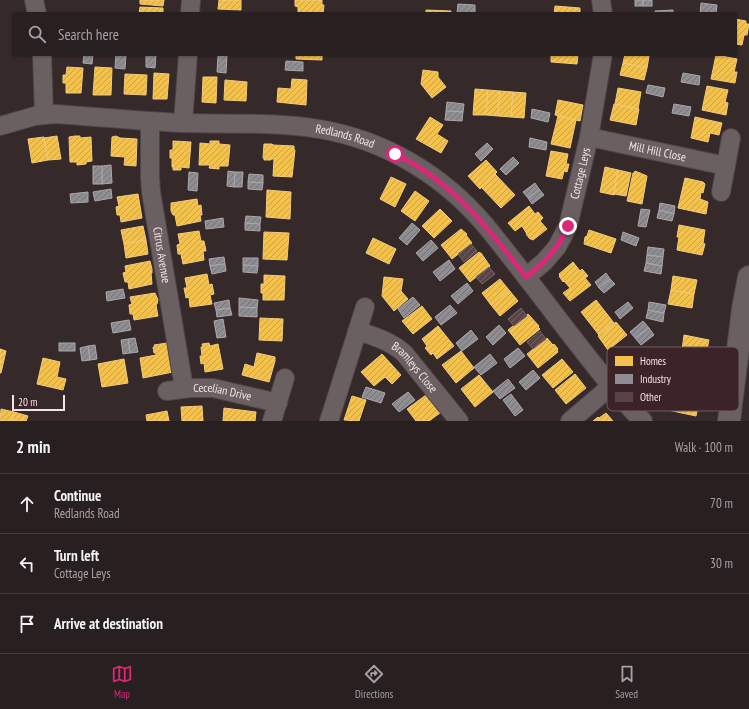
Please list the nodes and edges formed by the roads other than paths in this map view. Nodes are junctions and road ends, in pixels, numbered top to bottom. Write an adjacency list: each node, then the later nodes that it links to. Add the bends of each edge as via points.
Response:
1 (34, 0): 4 (street)
2 (191, 0): 5 (street)
3 (601, 0): 6 (street)
4 (37, 12)
5 (190, 12)
6 (603, 12)
7 (42, 56): 10 (street)
8 (188, 56): 12 (street)
9 (604, 56): 14 (street, Cottage Leys)
10 (44, 115): 11 (street, Redlands Road); 13 (street, Redlands Road)
11 (150, 121): 12 (street, Redlands Road); 25 (street, Citrus Avenue, via 151,192)
12 (183, 123): 18 (street, Redlands Road, via 310,128 358,139 384,149 420,168 452,191 484,225)
13 (0, 126)
14 (589, 137): 16 (street, Mill Hill Close); 18 (street, Cottage Leys, via 564,236 552,254)
15 (732, 138): 16 (street)
16 (726, 166): 17 (street)
17 (721, 192)
18 (526, 277): 24 (street, Redlands Road)
19 (749, 277): 22 (street)
20 (365, 307): 21 (street)
21 (357, 331): 32 (street); 33 (street, Bramleys Close, via 383,340 401,350)
22 (738, 347)
23 (285, 378): 28 (street)
24 (607, 381)
25 (184, 388): 27 (street, Cecelian Drive); 28 (street, Cecelian Drive, via 213,388)
26 (607, 389): 34 (street)
27 (167, 390)
28 (278, 403): 31 (street)
29 (633, 411): 35 (street, Redlands Road)
30 (730, 411): 36 (street)
31 (272, 421)
32 (329, 421)
33 (459, 421)
34 (570, 421)
35 (642, 421)
36 (729, 421)

